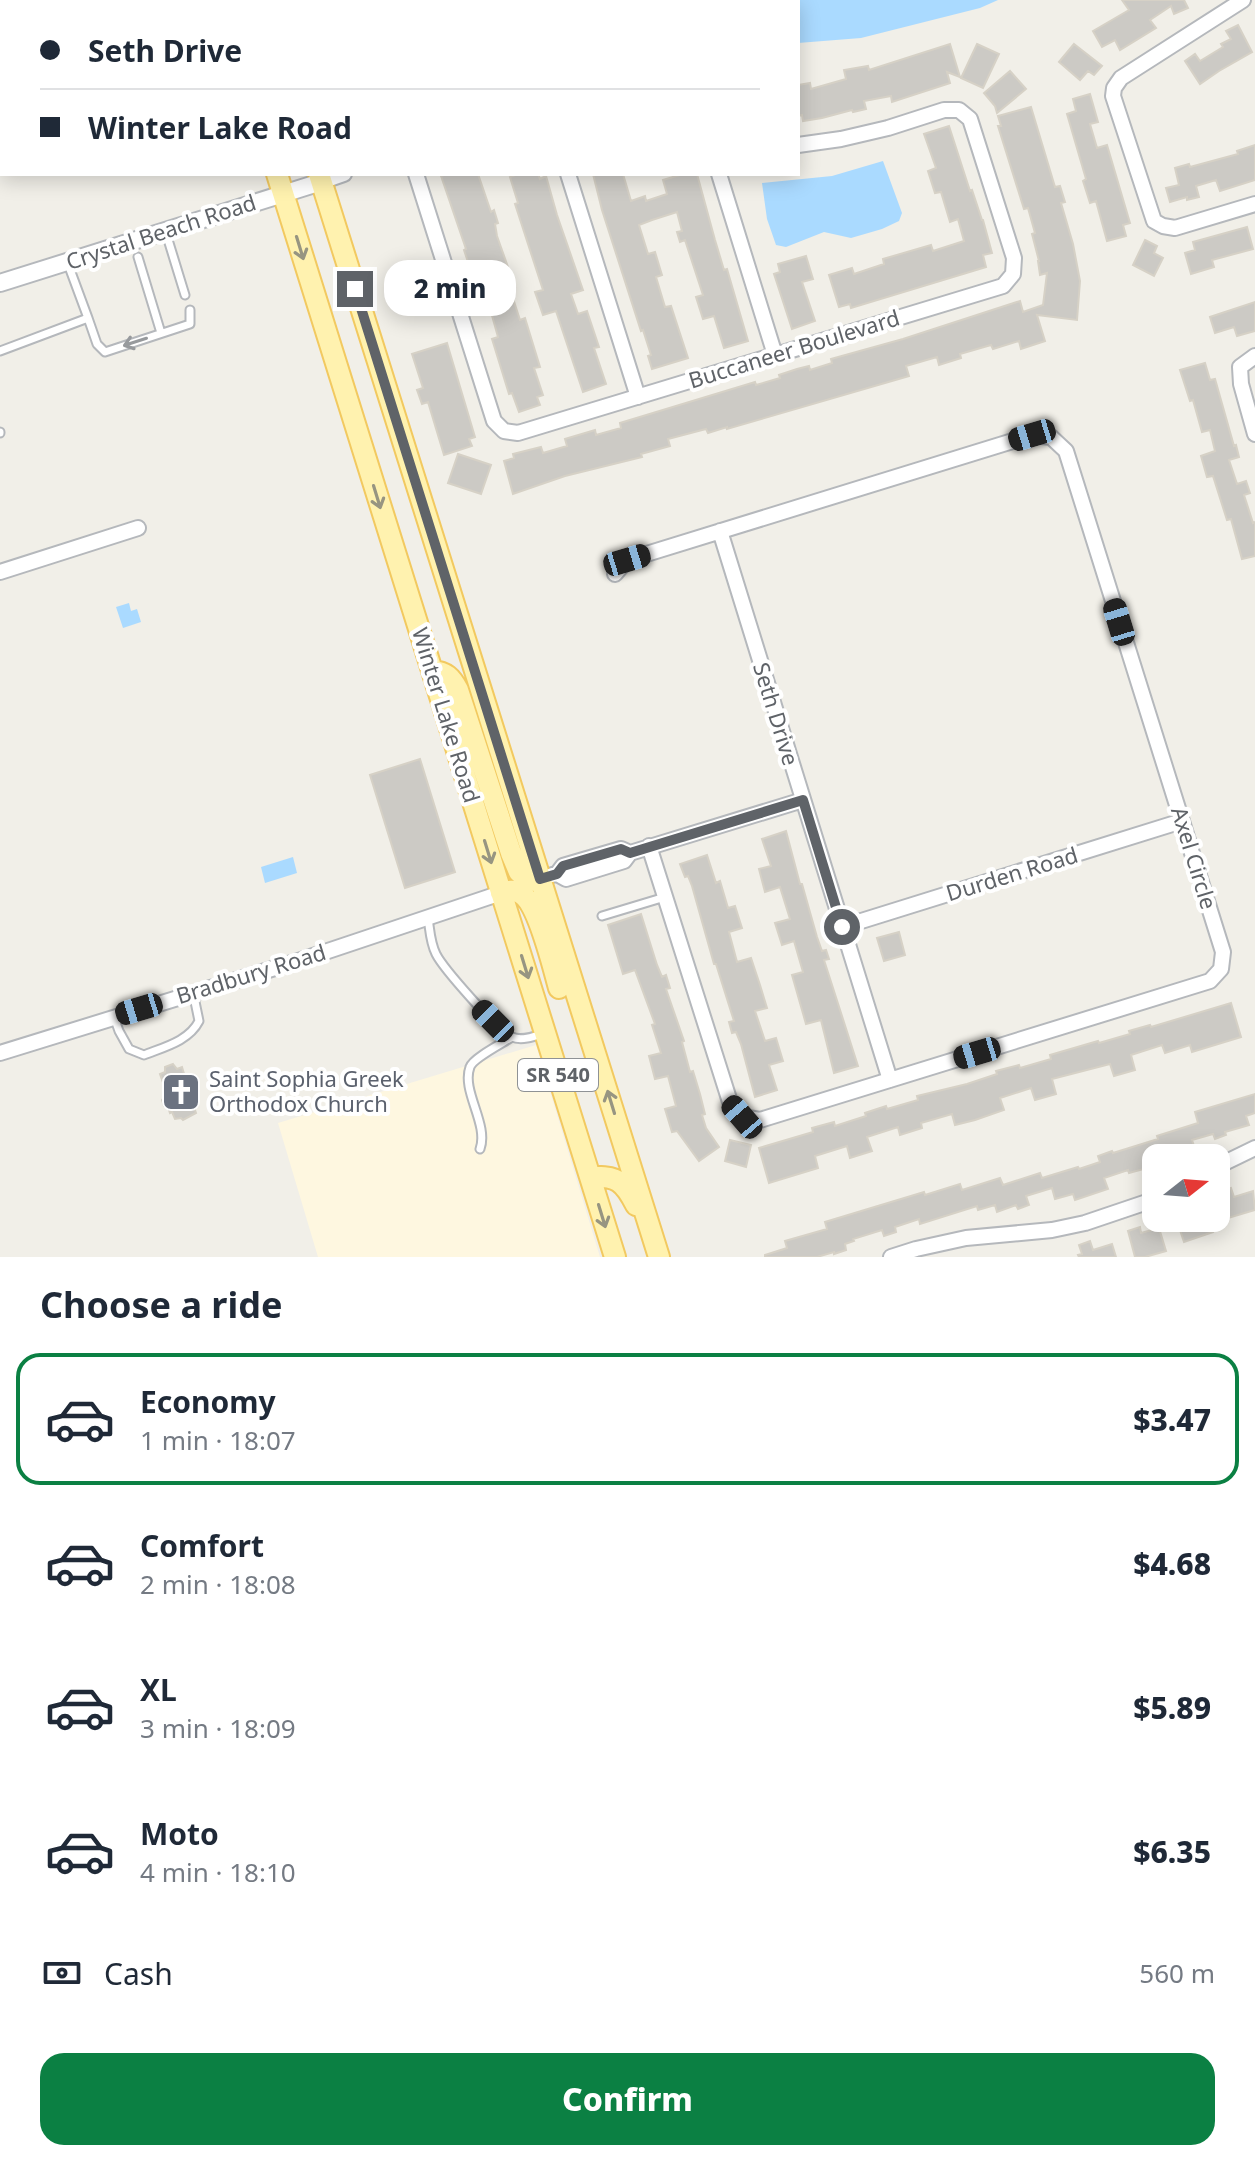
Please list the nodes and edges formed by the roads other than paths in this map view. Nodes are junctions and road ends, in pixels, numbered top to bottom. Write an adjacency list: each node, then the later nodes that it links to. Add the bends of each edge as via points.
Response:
1 (1243, 0): 8 (street, via 1121,78 1113,96 1154,221 1175,228)
2 (800, 145): 18 (street, Buccaneer Boulevard, via 959,110 970,119 1014,258 1013,274 1003,286)
3 (417, 176): 20 (street, Buccaneer Boulevard, via 494,421 504,431 518,433)
4 (569, 176): 20 (street)
5 (720, 176): 18 (street)
6 (320, 178): 7 (street, Crystal Beach Road); 30 (main road, Winter Lake Road / SR 540)
7 (280, 184): 9 (street, Crystal Beach Road); 26 (main road, Winter Lake Road / SR 540, one-way to 26)
8 (1255, 204)
9 (165, 231): 11 (street, Crystal Beach Road); 13 (lane)
10 (138, 257): 16 (lane)
11 (68, 262): 12 (street, Crystal Beach Road); 15 (lane)
12 (0, 283)
13 (185, 295)
14 (190, 310): 16 (lane, via 190,324)
15 (88, 318): 16 (lane, one-way to 15, via 105,352); 17 (lane)
16 (161, 333)
17 (0, 351)
18 (775, 355): 20 (street, Buccaneer Boulevard)
19 (1255, 356): 21 (street, via 1240,367)
20 (638, 397)
21 (1255, 434)
22 (138, 528): 24 (street)
23 (720, 531): 25 (street, Axel Circle, via 627,560); 27 (street, Seth Drive); 28 (street, Axel Circle, via 1032,435 1051,437 1066,451)
24 (0, 572)
25 (615, 574)
26 (432, 671): 30 (main road, via 443,672 458,690 519,872 531,881); 31 (main road, Winter Lake Road / SR 540, one-way to 31)
27 (803, 800): 29 (street); 35 (street, Seth Drive)
28 (1182, 821): 35 (street, Durden Road); 42 (street, Axel Circle, via 1223,952 1221,969 1210,981)
29 (649, 846): 30 (street, via 624,861 566,879); 32 (street, Axel Circle)
30 (549, 876): 40 (main road, Winter Lake Road / SR 540)
31 (501, 893): 34 (street, Bradbury Road); 38 (main road, Winter Lake Road / SR 540, one-way to 38); 40 (main road, via 517,891 534,909 570,1021)
32 (665, 897): 33 (lane); 42 (street, Axel Circle, via 730,1102 742,1117 760,1120)
33 (602, 916)
34 (428, 918): 36 (street, Bradbury Road); 39 (lane, via 437,958)
35 (842, 927): 42 (street, Seth Drive)
36 (193, 992): 37 (street, Bradbury Road); 37 (lane, via 199,1021 195,1030 144,1055 129,1049)
37 (114, 1017): 41 (street, Bradbury Road)
38 (546, 1033): 39 (lane); 46 (main road, Winter Lake Road / SR 540)
39 (512, 1037): 44 (lane, via 470,1067 483,1133)
40 (594, 1049): 49 (main road, Winter Lake Road / SR 540, one-way to 40)
41 (0, 1053)
42 (890, 1080)
43 (1255, 1148): 45 (street)
44 (480, 1149)
45 (1230, 1160)
46 (590, 1177): 48 (main road, Winter Lake Road / SR 540, one-way to 48); 49 (main road, via 609,1175 628,1188)
47 (1142, 1204): 50 (street, via 1085,1223 966,1238)
48 (615, 1257)
49 (658, 1257)
50 (891, 1257)

